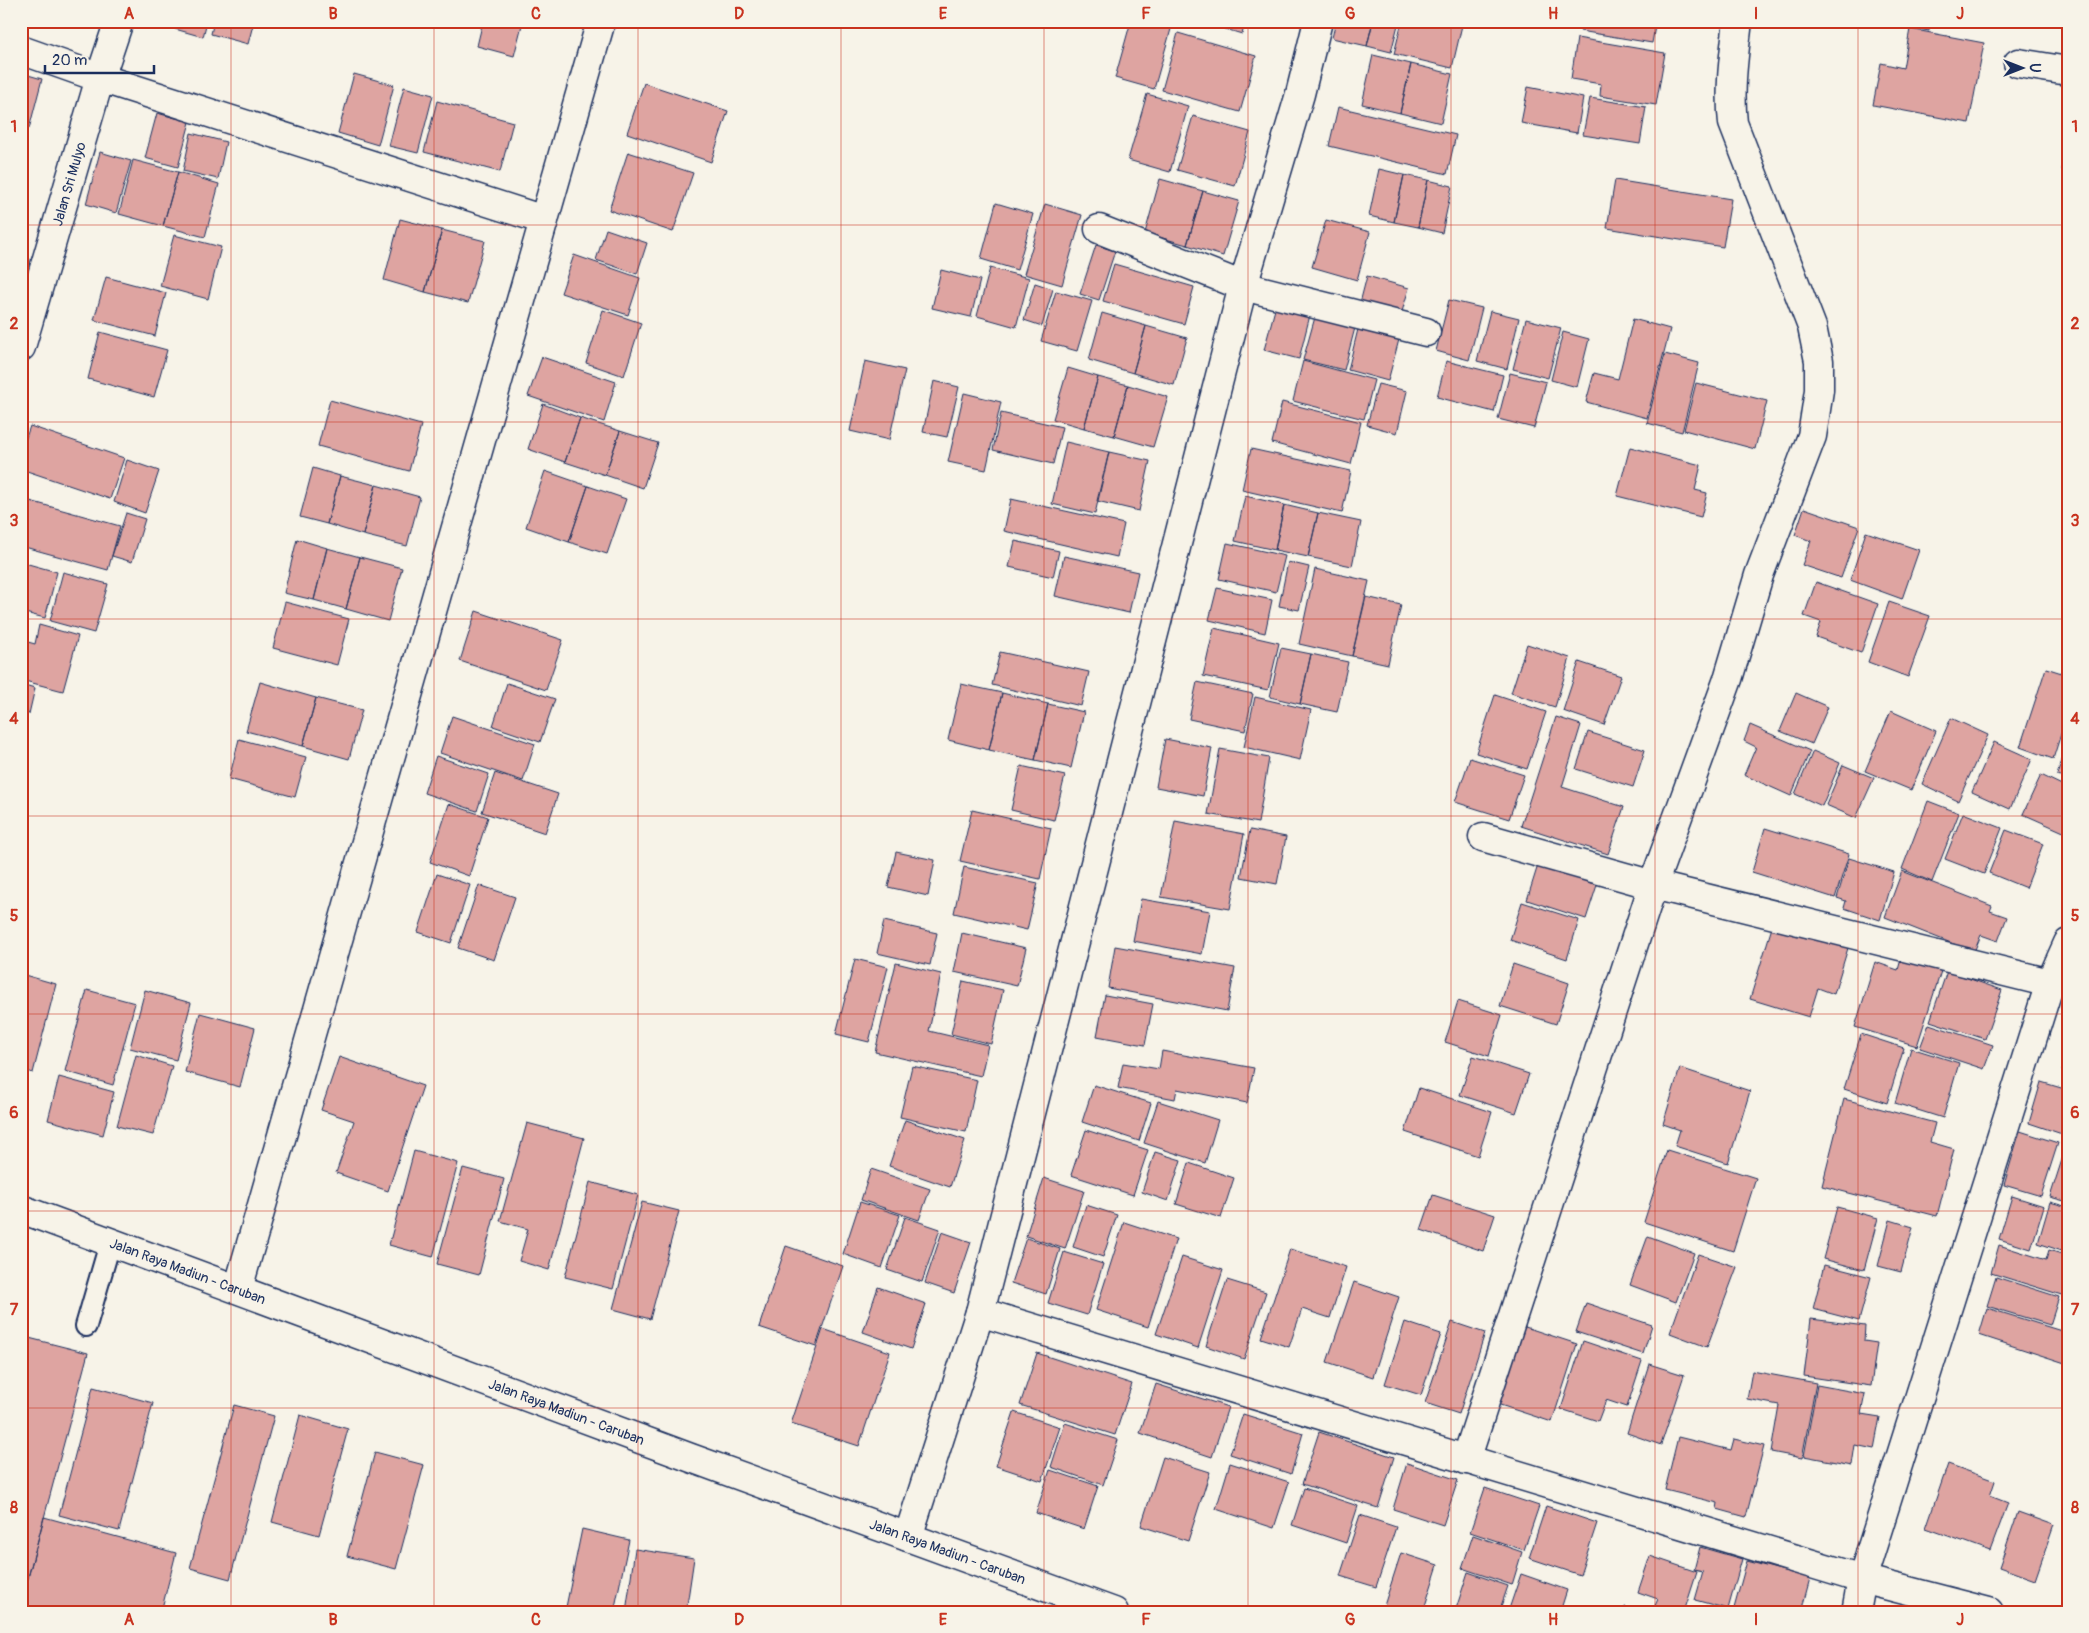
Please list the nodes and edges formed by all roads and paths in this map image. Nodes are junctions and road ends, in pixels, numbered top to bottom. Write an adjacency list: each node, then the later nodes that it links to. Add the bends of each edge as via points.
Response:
1 (119, 21): 8 (main road, Jalan Sri Mulyo)
2 (601, 21): 9 (main road)
3 (1318, 21): 11 (main road, via 1300,94)
4 (1738, 21): 15 (main road, via 1732,72 1733,123 1812,327 1819,361 1819,390 1812,436 1759,575 1728,679)
5 (21, 50): 8 (main road)
6 (2018, 63): 7 (main road)
7 (2068, 71)
8 (100, 78): 9 (main road); 13 (main road, Jalan Sri Mulyo)
9 (544, 220): 20 (main road)
10 (1099, 230): 11 (main road)
11 (1243, 286): 12 (main road); 21 (main road)
12 (1426, 332)
13 (21, 347)
14 (1483, 837): 15 (main road)
15 (1653, 885): 17 (main road); 23 (main road)
16 (2068, 943): 17 (main road)
17 (2050, 983): 25 (main road)
18 (21, 1209): 19 (main road, Jalan Raya Madiun - Caruban)
19 (111, 1240): 20 (main road, Jalan Raya Madiun - Caruban); 22 (lane)
20 (238, 1290): 24 (main road, Jalan Raya Madiun - Caruban)
21 (980, 1312): 23 (main road); 24 (main road)
22 (86, 1326)
23 (1466, 1460): 25 (main road)
24 (908, 1537): 26 (main road, Jalan Raya Madiun - Caruban)
25 (1862, 1579): 27 (main road); 28 (main road)
26 (1114, 1612)
27 (1856, 1612)
28 (1989, 1612)

